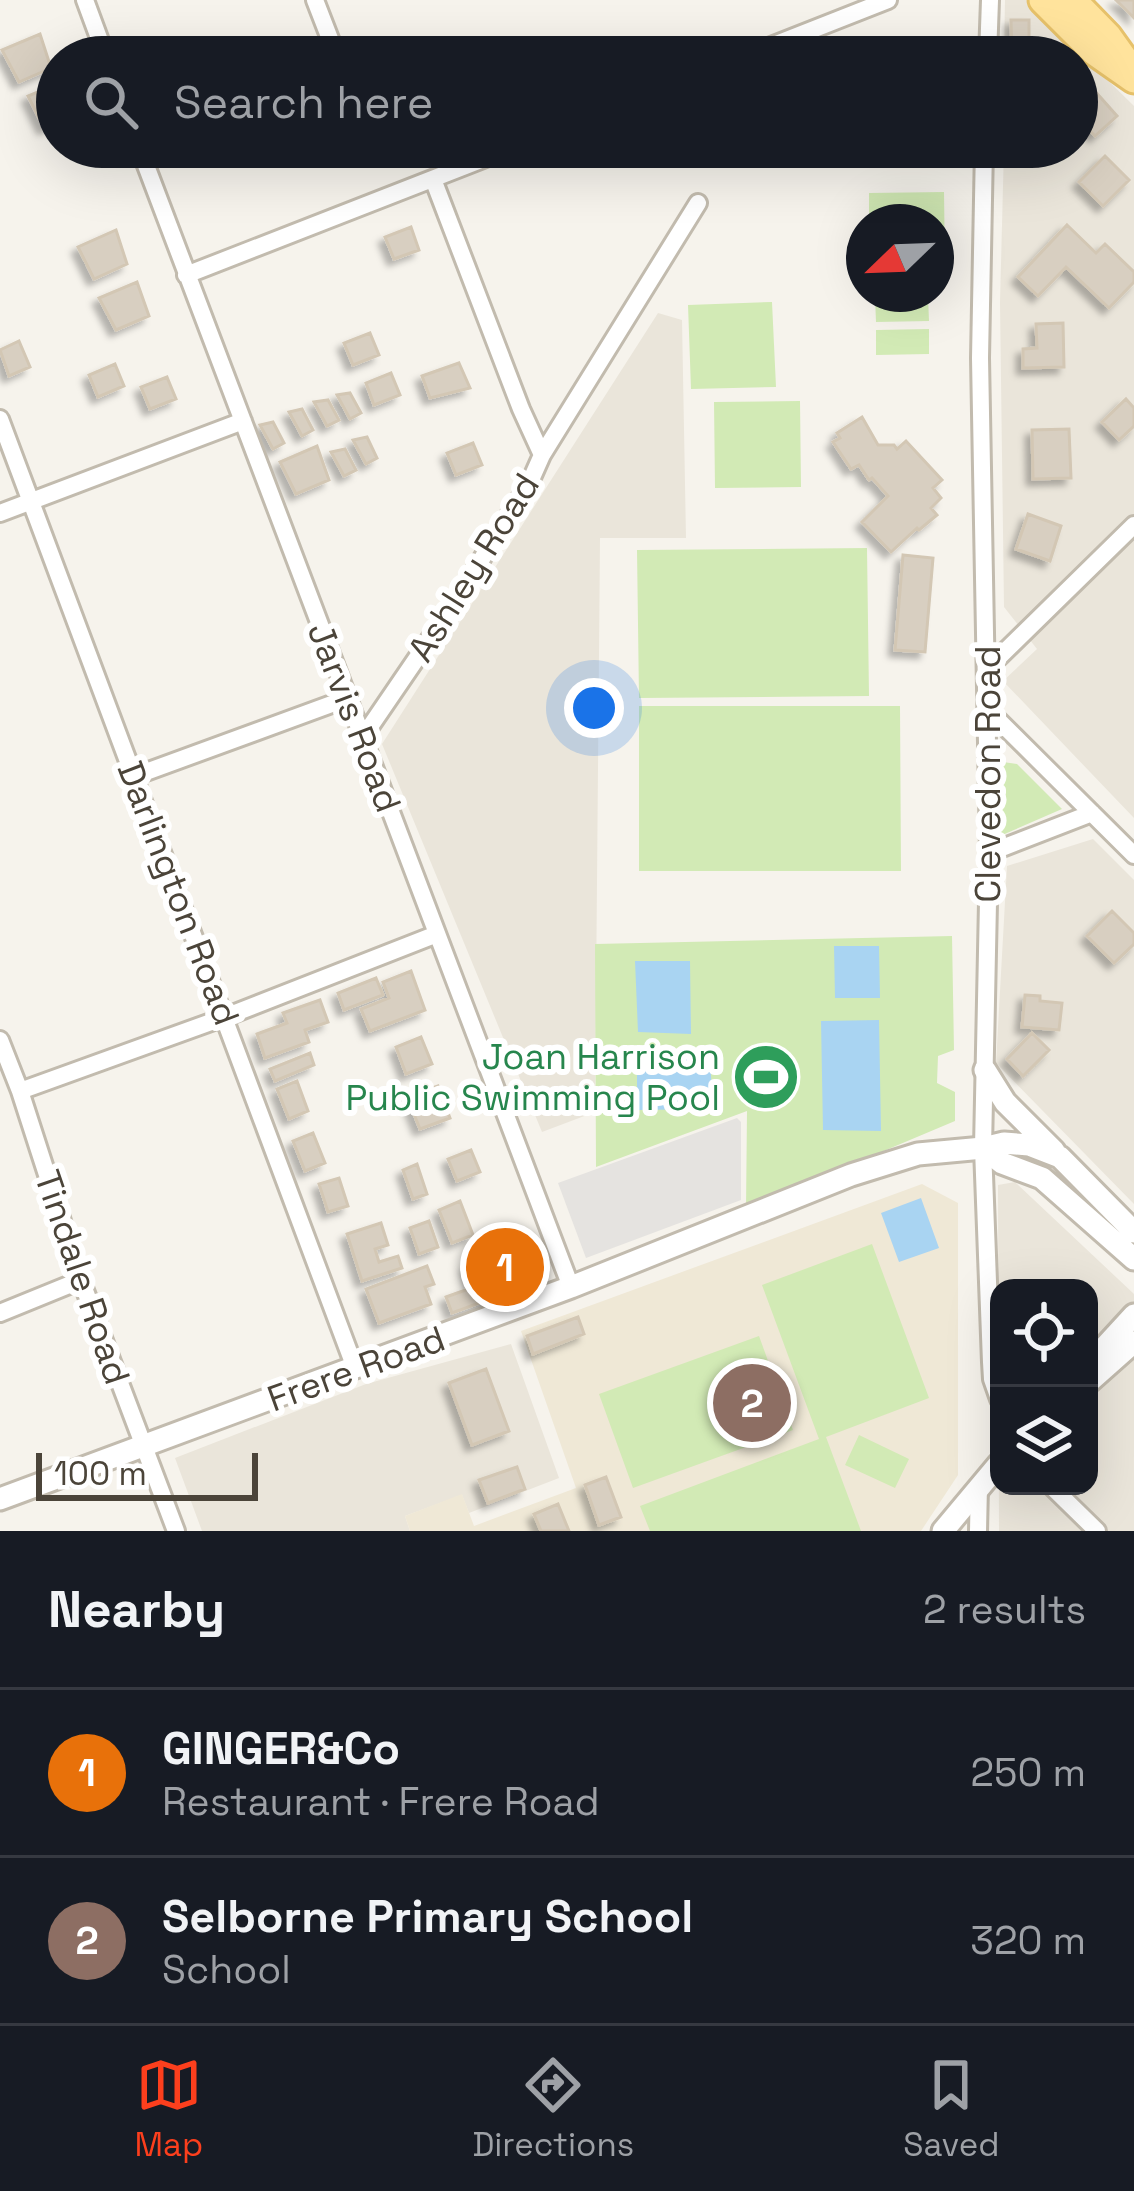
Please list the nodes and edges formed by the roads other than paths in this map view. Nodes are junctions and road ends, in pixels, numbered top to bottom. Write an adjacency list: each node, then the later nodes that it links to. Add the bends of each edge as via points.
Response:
1 (85, 0): 7 (street)
2 (315, 0): 8 (street)
3 (888, 0): 9 (street)
4 (990, 0): 10 (street)
5 (1043, 0): 11 (main road)
6 (1072, 0): 13 (main road)
7 (98, 36)
8 (329, 36)
9 (796, 36)
10 (989, 36)
11 (1079, 36)
12 (1098, 54): 13 (main road)
13 (1134, 76)
14 (147, 168): 19 (street, Jarvis Road)
15 (461, 168): 17 (street)
16 (984, 168): 26 (street, Clevedon Road)
17 (433, 179): 19 (street); 22 (street, Ashley Road)
18 (698, 203): 22 (street, Ashley Road)
19 (186, 275): 21 (street, Jarvis Road)
20 (0, 419): 23 (street, Darlington Road)
21 (243, 421): 23 (street); 27 (street, Jarvis Road)
22 (542, 455): 29 (street, Ashley Road)
23 (31, 501): 24 (street); 30 (street, Darlington Road)
24 (0, 513)
25 (1134, 525): 26 (street)
26 (988, 668): 28 (street, Clevedon Road)
27 (348, 698): 29 (street, Jarvis Road); 30 (street)
28 (988, 710): 31 (street); 32 (street, Clevedon Road)
29 (363, 737): 34 (street, Jarvis Road)
30 (135, 776): 35 (street, Darlington Road)
31 (1092, 812): 32 (street); 33 (street)
32 (989, 853): 38 (street, Clevedon Road)
33 (1134, 855)
34 (437, 934): 35 (street); 45 (street, Jarvis Road)
35 (225, 1017): 39 (street); 50 (street, Darlington Road)
36 (0, 1040): 37 (street, Tindale Road)
37 (4, 1064): 39 (street, Tindale Road)
38 (985, 1070): 40 (street, Clevedon Road); 41 (street)
39 (20, 1091): 44 (street, Tindale Road)
40 (996, 1151): 41 (street, via 1029,1144); 43 (street, via 1042,1178); 45 (street, Frere Road, via 918,1154 868,1169); 52 (street, Clevedon Road)
41 (1060, 1157): 42 (street)
42 (1134, 1232)
43 (1134, 1259)
44 (81, 1280): 46 (street); 53 (street, Tindale Road)
45 (571, 1288): 50 (street, Frere Road)
46 (0, 1313)
47 (1134, 1315): 49 (street)
48 (1134, 1342): 51 (street)
49 (1098, 1354)
50 (355, 1369): 53 (street, Frere Road)
51 (1098, 1374)
52 (995, 1387)
53 (143, 1446): 57 (street, Frere Road); 58 (street, Tindale Road)
54 (990, 1474): 55 (street)
55 (979, 1485): 59 (street); 60 (street)
56 (1060, 1495): 61 (street)
57 (0, 1499)
58 (176, 1531)
59 (943, 1531)
60 (978, 1531)
61 (1096, 1531)

